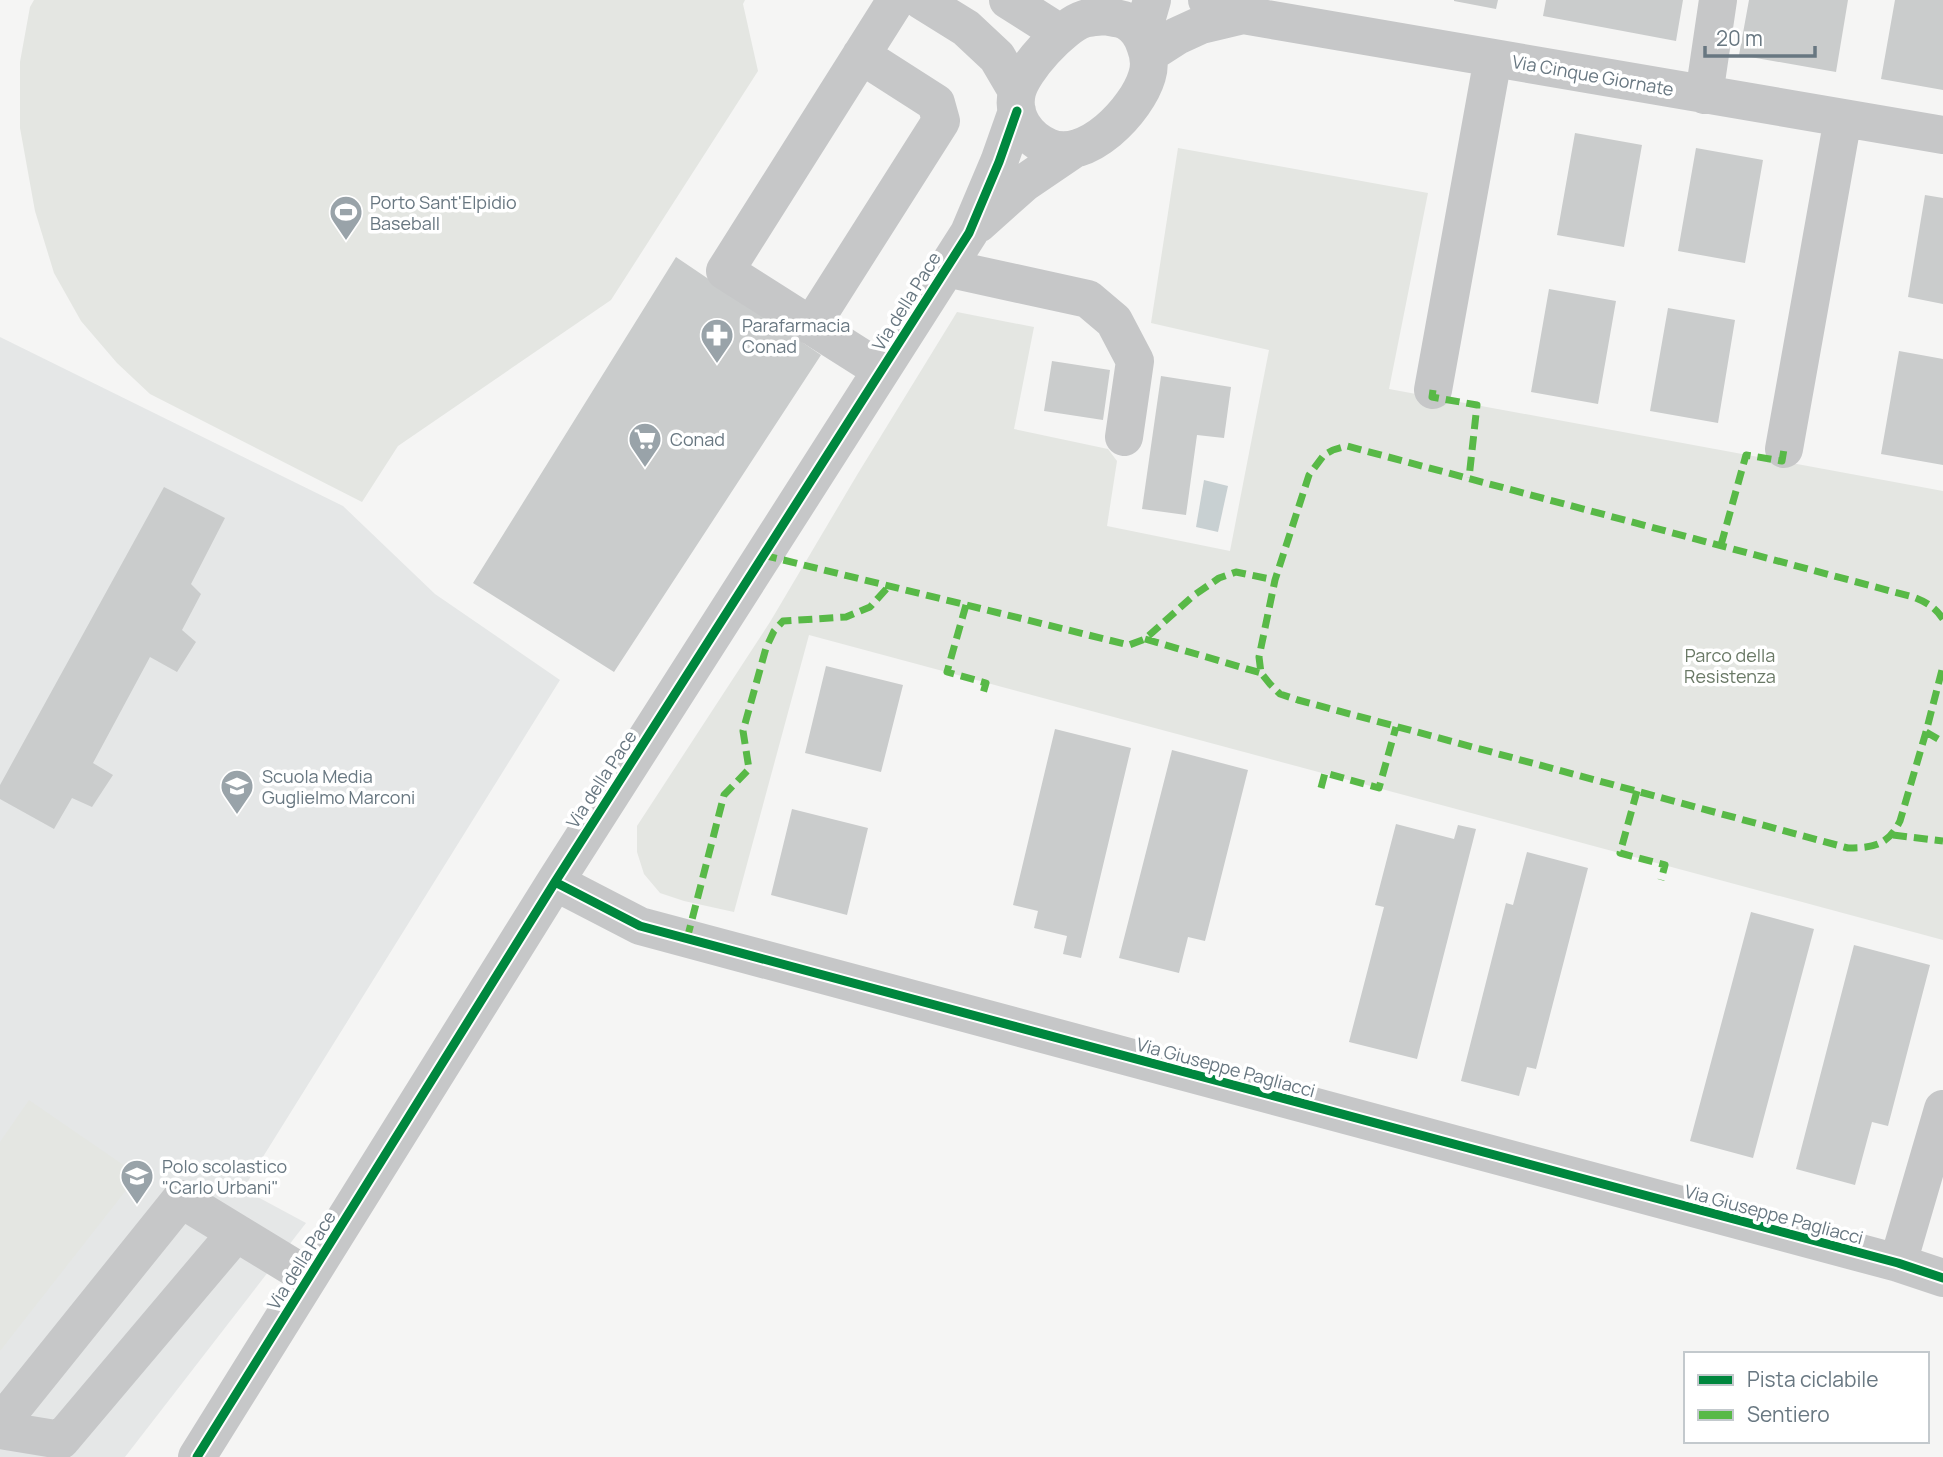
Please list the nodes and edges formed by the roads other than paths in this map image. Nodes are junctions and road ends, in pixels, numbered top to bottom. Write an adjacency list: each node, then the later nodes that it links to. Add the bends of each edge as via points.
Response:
1 (896, 0): 8 (street)
2 (921, 0): 11 (street, via 966,28 997,57)
3 (1008, 0): 7 (street)
4 (1207, 0): 6 (street, Via Cinque Giornate)
5 (1718, 0): 10 (street)
6 (1243, 15): 7 (street, Via Cinque Giornate, via 1177,36); 9 (street, Via Cinque Giornate)
7 (1116, 20): 11 (street, via 1035,59); 14 (street, via 1148,76 1118,122 1096,140)
8 (862, 55): 17 (street, via 936,103 941,121); 17 (street, via 725,271)
9 (1493, 58): 10 (street, Via Cinque Giornate); 19 (street)
10 (1704, 95): 12 (street, Via Cinque Giornate)
11 (1017, 101): 14 (street, via 1023,128 1036,141 1052,149); 15 (street, Via della Pace, via 999,162)
12 (1843, 118): 13 (street, Via Cinque Giornate); 21 (street)
13 (1943, 135)
14 (1074, 149): 15 (street, Via della Pace, via 1024,183)
15 (968, 233): 16 (street, Via della Pace)
16 (946, 268): 18 (street, Via della Pace); 20 (street, via 1088,299 1114,321 1135,361)
17 (811, 326): 18 (street)
18 (881, 370): 22 (street, Via della Pace)
19 (1433, 390)
20 (1124, 437)
21 (1784, 449)
22 (555, 882): 25 (street, Via Giuseppe Pagliacci, via 640,926); 26 (street, Via della Pace)
23 (1943, 1109): 25 (street)
24 (236, 1233): 26 (street); 28 (street, via 181,1199); 29 (street, via 61,1440)
25 (1898, 1263): 27 (street, Via Giuseppe Pagliacci)
26 (309, 1276): 30 (street, Via della Pace)
27 (1943, 1278)
28 (0, 1424)
29 (0, 1430)
30 (197, 1457)

